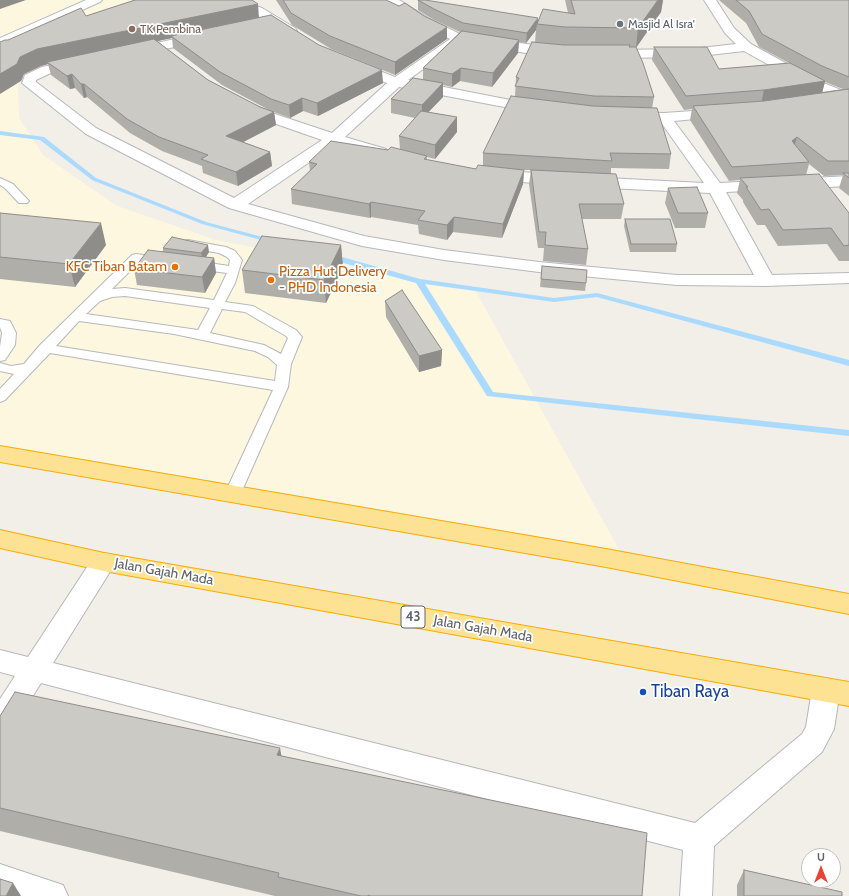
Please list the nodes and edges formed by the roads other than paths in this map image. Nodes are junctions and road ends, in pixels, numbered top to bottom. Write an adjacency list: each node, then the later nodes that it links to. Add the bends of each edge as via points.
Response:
1 (96, 0): 9 (street)
2 (232, 0): 5 (street)
3 (391, 0): 8 (street, via 424,21)
4 (710, 0): 11 (street, via 729,30)
5 (257, 12): 7 (street)
6 (213, 34): 10 (street)
7 (300, 37)
8 (459, 38): 12 (street); 18 (street)
9 (0, 43)
10 (160, 46): 13 (street); 15 (street)
11 (746, 47): 14 (street, via 692,53); 19 (street, via 813,84)
12 (570, 53)
13 (122, 54)
14 (598, 54)
15 (176, 59)
16 (340, 60): 18 (street)
17 (92, 61): 33 (street, via 47,70 30,78 29,83 91,131)
18 (396, 82): 22 (street); 26 (street)
19 (847, 97): 21 (street)
20 (233, 99): 26 (street, via 267,116)
21 (816, 101)
22 (549, 111)
23 (731, 112): 25 (street)
24 (616, 116): 25 (street)
25 (664, 117): 31 (street)
26 (334, 139): 27 (street); 33 (street)
27 (394, 155)
28 (477, 173): 31 (street, via 586,182)
29 (0, 181): 32 (lane, via 14,190)
30 (849, 181): 31 (street)
31 (716, 188): 37 (street)
32 (23, 201)
33 (235, 206): 37 (street, via 362,241 444,255 539,268 677,280)
34 (175, 241): 35 (lane, via 231,254 236,260)
35 (234, 270): 38 (lane, via 136,258); 39 (lane)
36 (849, 278): 37 (street)
37 (766, 281)
38 (96, 298): 39 (lane, via 125,292); 40 (lane)
39 (218, 305): 42 (lane); 45 (lane, via 252,311 291,333 295,337)
40 (76, 318): 42 (lane); 43 (lane)
41 (0, 323): 44 (lane, via 5,324 9,333 8,345)
42 (202, 335): 45 (lane, via 259,348 273,354)
43 (45, 348): 47 (lane); 48 (lane)
44 (0, 357)
45 (284, 364): 48 (lane)
46 (0, 367): 47 (lane, via 11,370)
47 (26, 368): 49 (lane)
48 (281, 387): 51 (lane)
49 (0, 397)
50 (0, 454): 51 (highway)
51 (233, 493): 54 (highway, via 606,558)
52 (0, 539): 53 (highway, Jalan Gajah Mada / 43)
53 (104, 562): 56 (street); 57 (highway, Jalan Gajah Mada / 43)
54 (849, 604)
55 (0, 661): 56 (street)
56 (34, 670): 58 (street); 59 (street)
57 (838, 692): 59 (street, via 812,743)
58 (0, 722)
59 (699, 839): 62 (street)
60 (0, 880): 61 (street)
61 (52, 896)
62 (696, 896)

